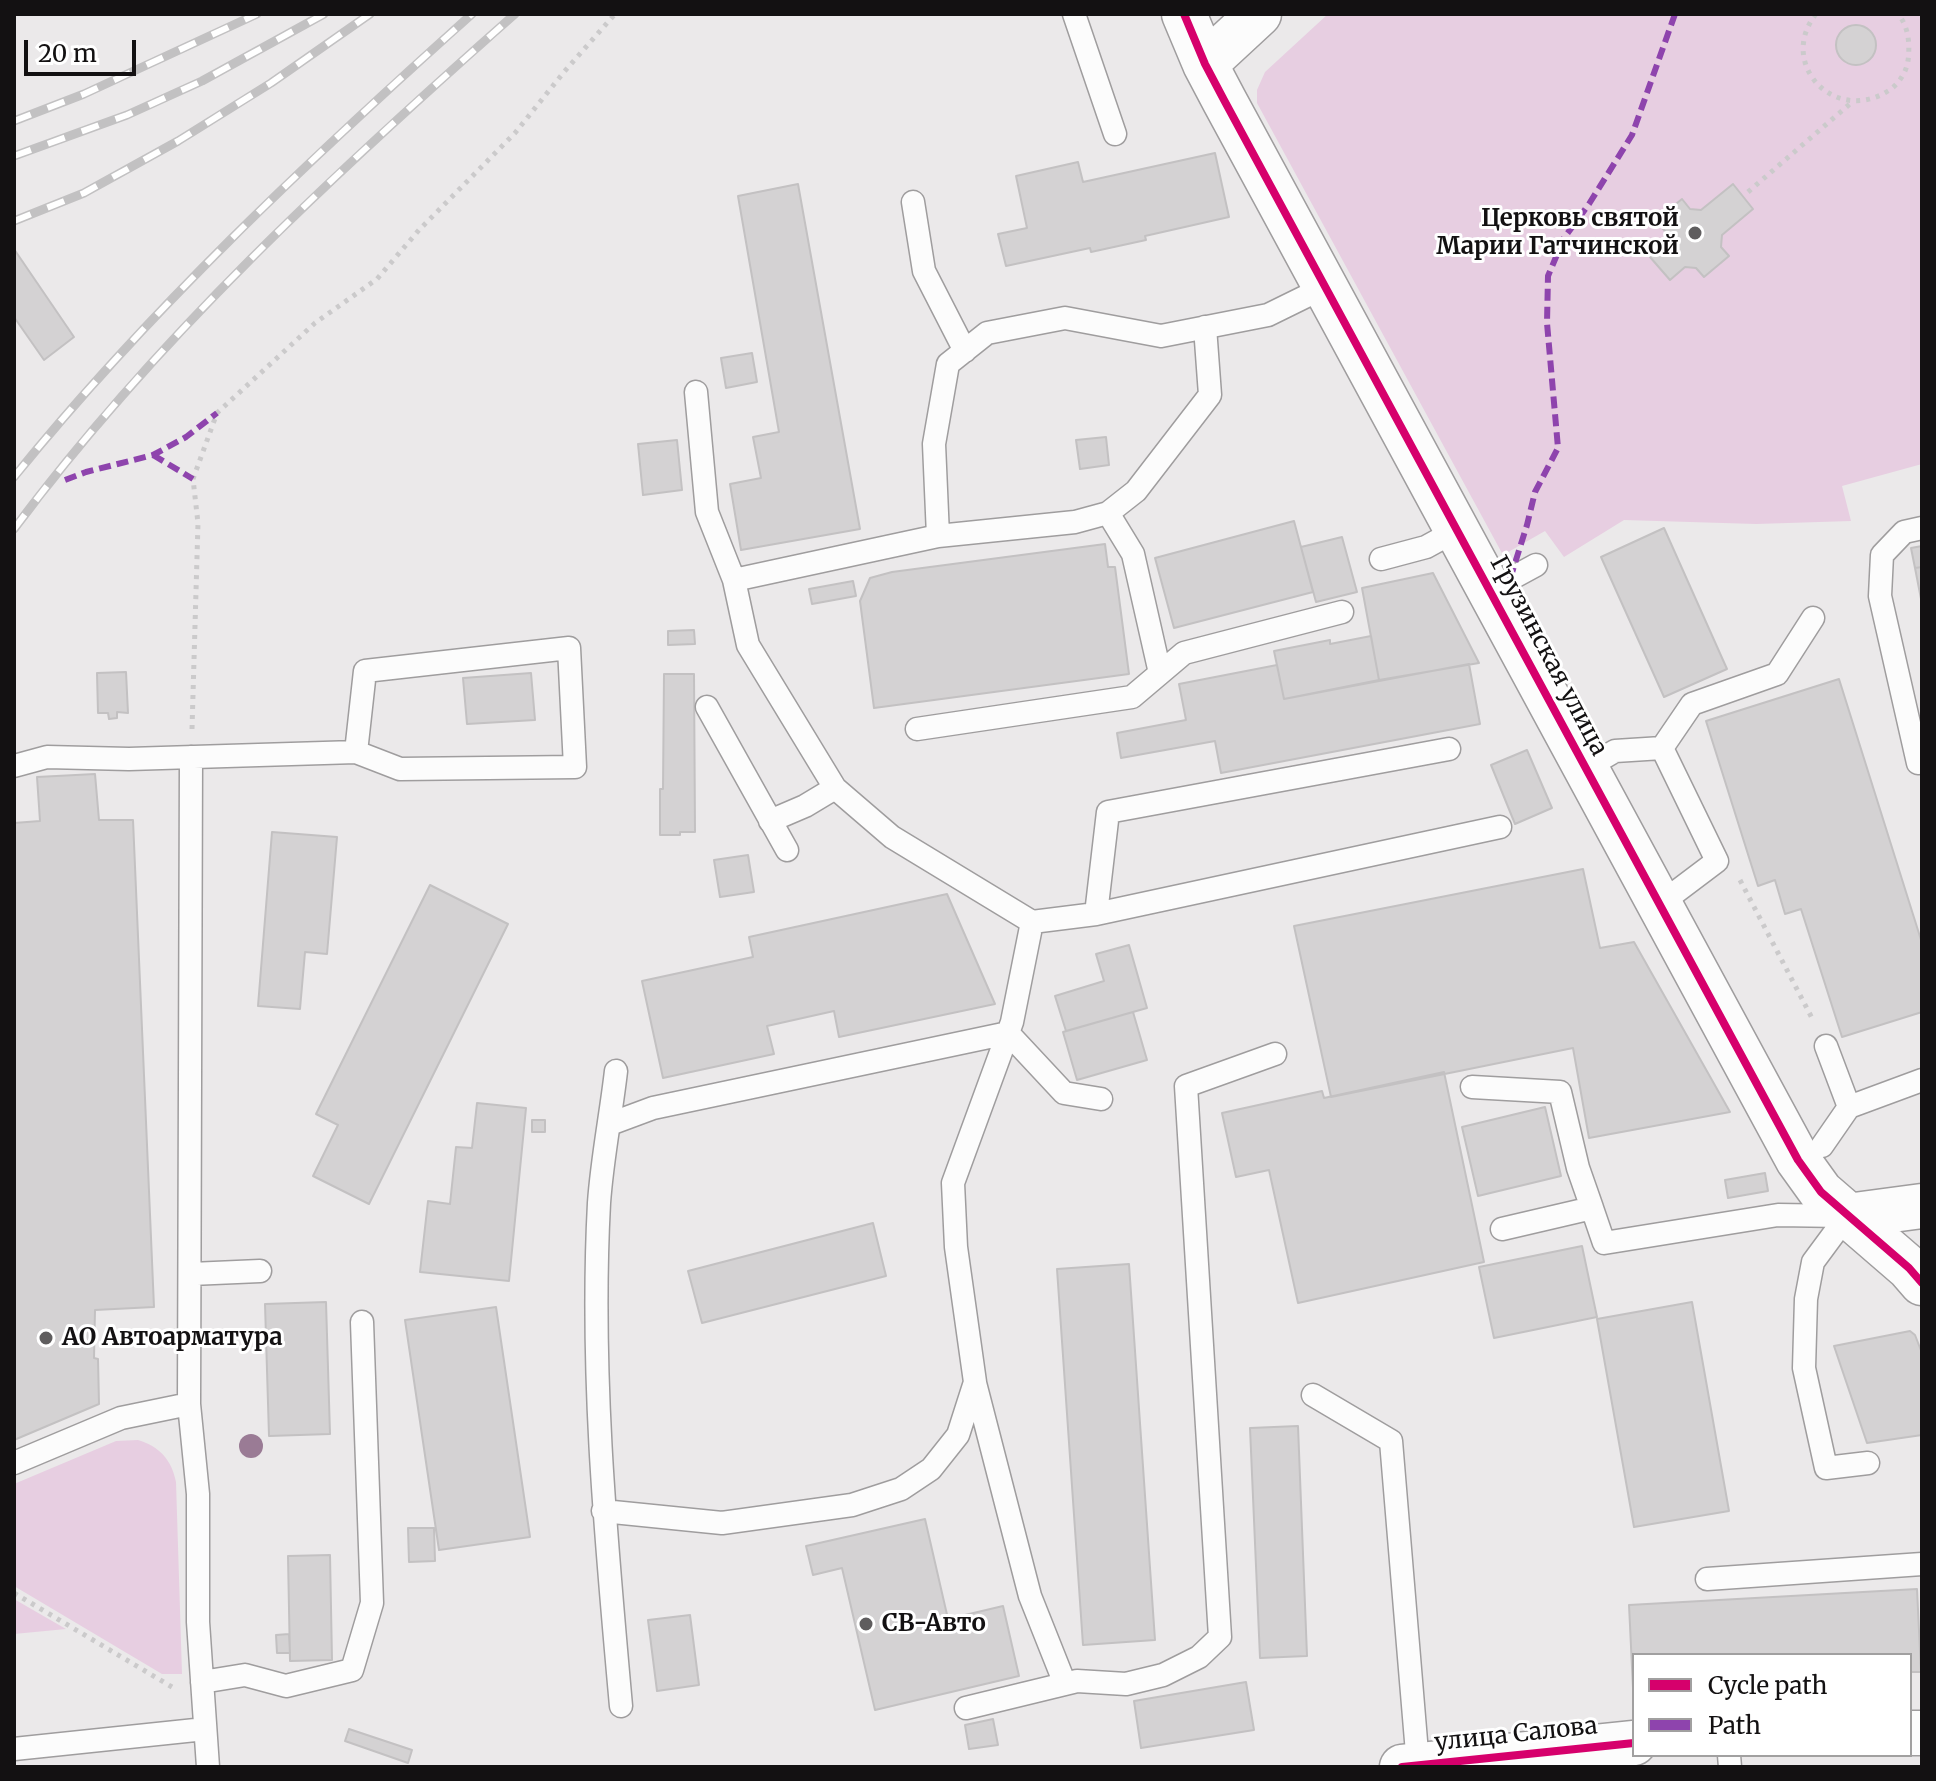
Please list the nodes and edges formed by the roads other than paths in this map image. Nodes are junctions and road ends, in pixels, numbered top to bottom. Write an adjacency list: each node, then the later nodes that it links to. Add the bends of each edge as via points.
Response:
1 (1074, 14): 5 (lane)
2 (1184, 14): 4 (street, Грузинская улица)
3 (1259, 14): 4 (street)
4 (1205, 64): 7 (street, Грузинская улица)
5 (1115, 134)
6 (913, 202): 9 (lane, via 924,271)
7 (1325, 287): 8 (lane, via 1268,315); 13 (street, Грузинская улица)
8 (1205, 327): 9 (lane, via 1161,336 1065,318 987,333); 11 (lane, via 1210,395 1136,491)
9 (965, 351): 14 (lane, via 948,364 934,444)
10 (696, 392): 17 (lane, via 707,512)
11 (1108, 513): 14 (lane, via 1075,522); 21 (lane, via 1133,554)
12 (1922, 528): 28 (lane, via 1904,532 1882,555 1880,596 1918,763)
13 (1457, 530): 15 (lane, via 1426,547); 18 (street, Грузинская улица)
14 (938, 536): 17 (lane)
15 (1381, 559)
16 (1536, 565): 18 (lane)
17 (734, 580): 31 (lane, via 748,645)
18 (1490, 590): 30 (street, Грузинская улица)
19 (1342, 612): 21 (lane, via 1184,653)
20 (1813, 618): 24 (lane, via 1777,674 1692,704)
21 (1160, 673): 23 (lane, via 1132,697)
22 (707, 707): 32 (lane)
23 (917, 729)
24 (1662, 748): 30 (lane, via 1615,751); 35 (lane, via 1717,861)
25 (1449, 749): 36 (lane, via 1108,812)
26 (356, 752): 26 (lane, via 400,769 575,767 569,648 365,671); 27 (lane)
27 (191, 757): 29 (lane, via 47,757); 53 (lane)
28 (1922, 762)
29 (14, 766)
30 (1586, 768): 35 (street, Грузинская улица)
31 (835, 788): 32 (lane); 37 (lane, via 892,837)
32 (770, 821): 34 (lane)
33 (1500, 827): 36 (lane)
34 (787, 850)
35 (1660, 904): 50 (street, Грузинская улица, via 1798,1160)
36 (1096, 914): 37 (lane)
37 (1032, 922): 38 (lane)
38 (1008, 1033): 44 (lane, via 1064,1093); 46 (lane, via 653,1108); 56 (lane, via 953,1183 956,1247)
39 (1826, 1046): 45 (lane)
40 (1275, 1054): 65 (lane, via 1186,1086 1220,1637 1199,1657 1163,1675 1126,1684)
41 (616, 1071): 46 (lane)
42 (1922, 1080): 45 (lane)
43 (1472, 1087): 49 (lane, via 1560,1092)
44 (1101, 1099)
45 (1849, 1107): 47 (lane)
46 (610, 1124): 61 (lane, via 599,1216 597,1318)
47 (1822, 1146)
48 (1922, 1206): 50 (street)
49 (1592, 1208): 50 (lane, via 1604,1243 1778,1215); 51 (lane)
50 (1847, 1216): 54 (street, Грузинская улица); 60 (lane, via 1813,1262 1804,1368 1826,1468)
51 (1502, 1229)
52 (260, 1271): 53 (lane)
53 (191, 1274): 58 (lane)
54 (1922, 1283)
55 (362, 1322): 64 (lane, via 372,1603 352,1670 286,1686 245,1675)
56 (975, 1382): 61 (lane, via 958,1435 931,1469 901,1489 852,1505 722,1523); 65 (lane, via 1030,1596)
57 (1313, 1395): 72 (lane, via 1391,1441)
58 (189, 1404): 59 (lane, via 121,1418); 64 (lane, via 198,1494)
59 (14, 1463)
60 (1868, 1463)
61 (603, 1511): 66 (lane)
62 (1922, 1564): 63 (lane)
63 (1707, 1579)
64 (202, 1682): 68 (lane)
65 (1065, 1684): 67 (lane)
66 (621, 1706)
67 (966, 1708)
68 (205, 1729): 70 (lane); 73 (lane)
69 (1632, 1743): 71 (street, улица Салова)
70 (14, 1749)
71 (1524, 1760): 72 (street, улица Салова)
72 (1410, 1766)
73 (208, 1767)

